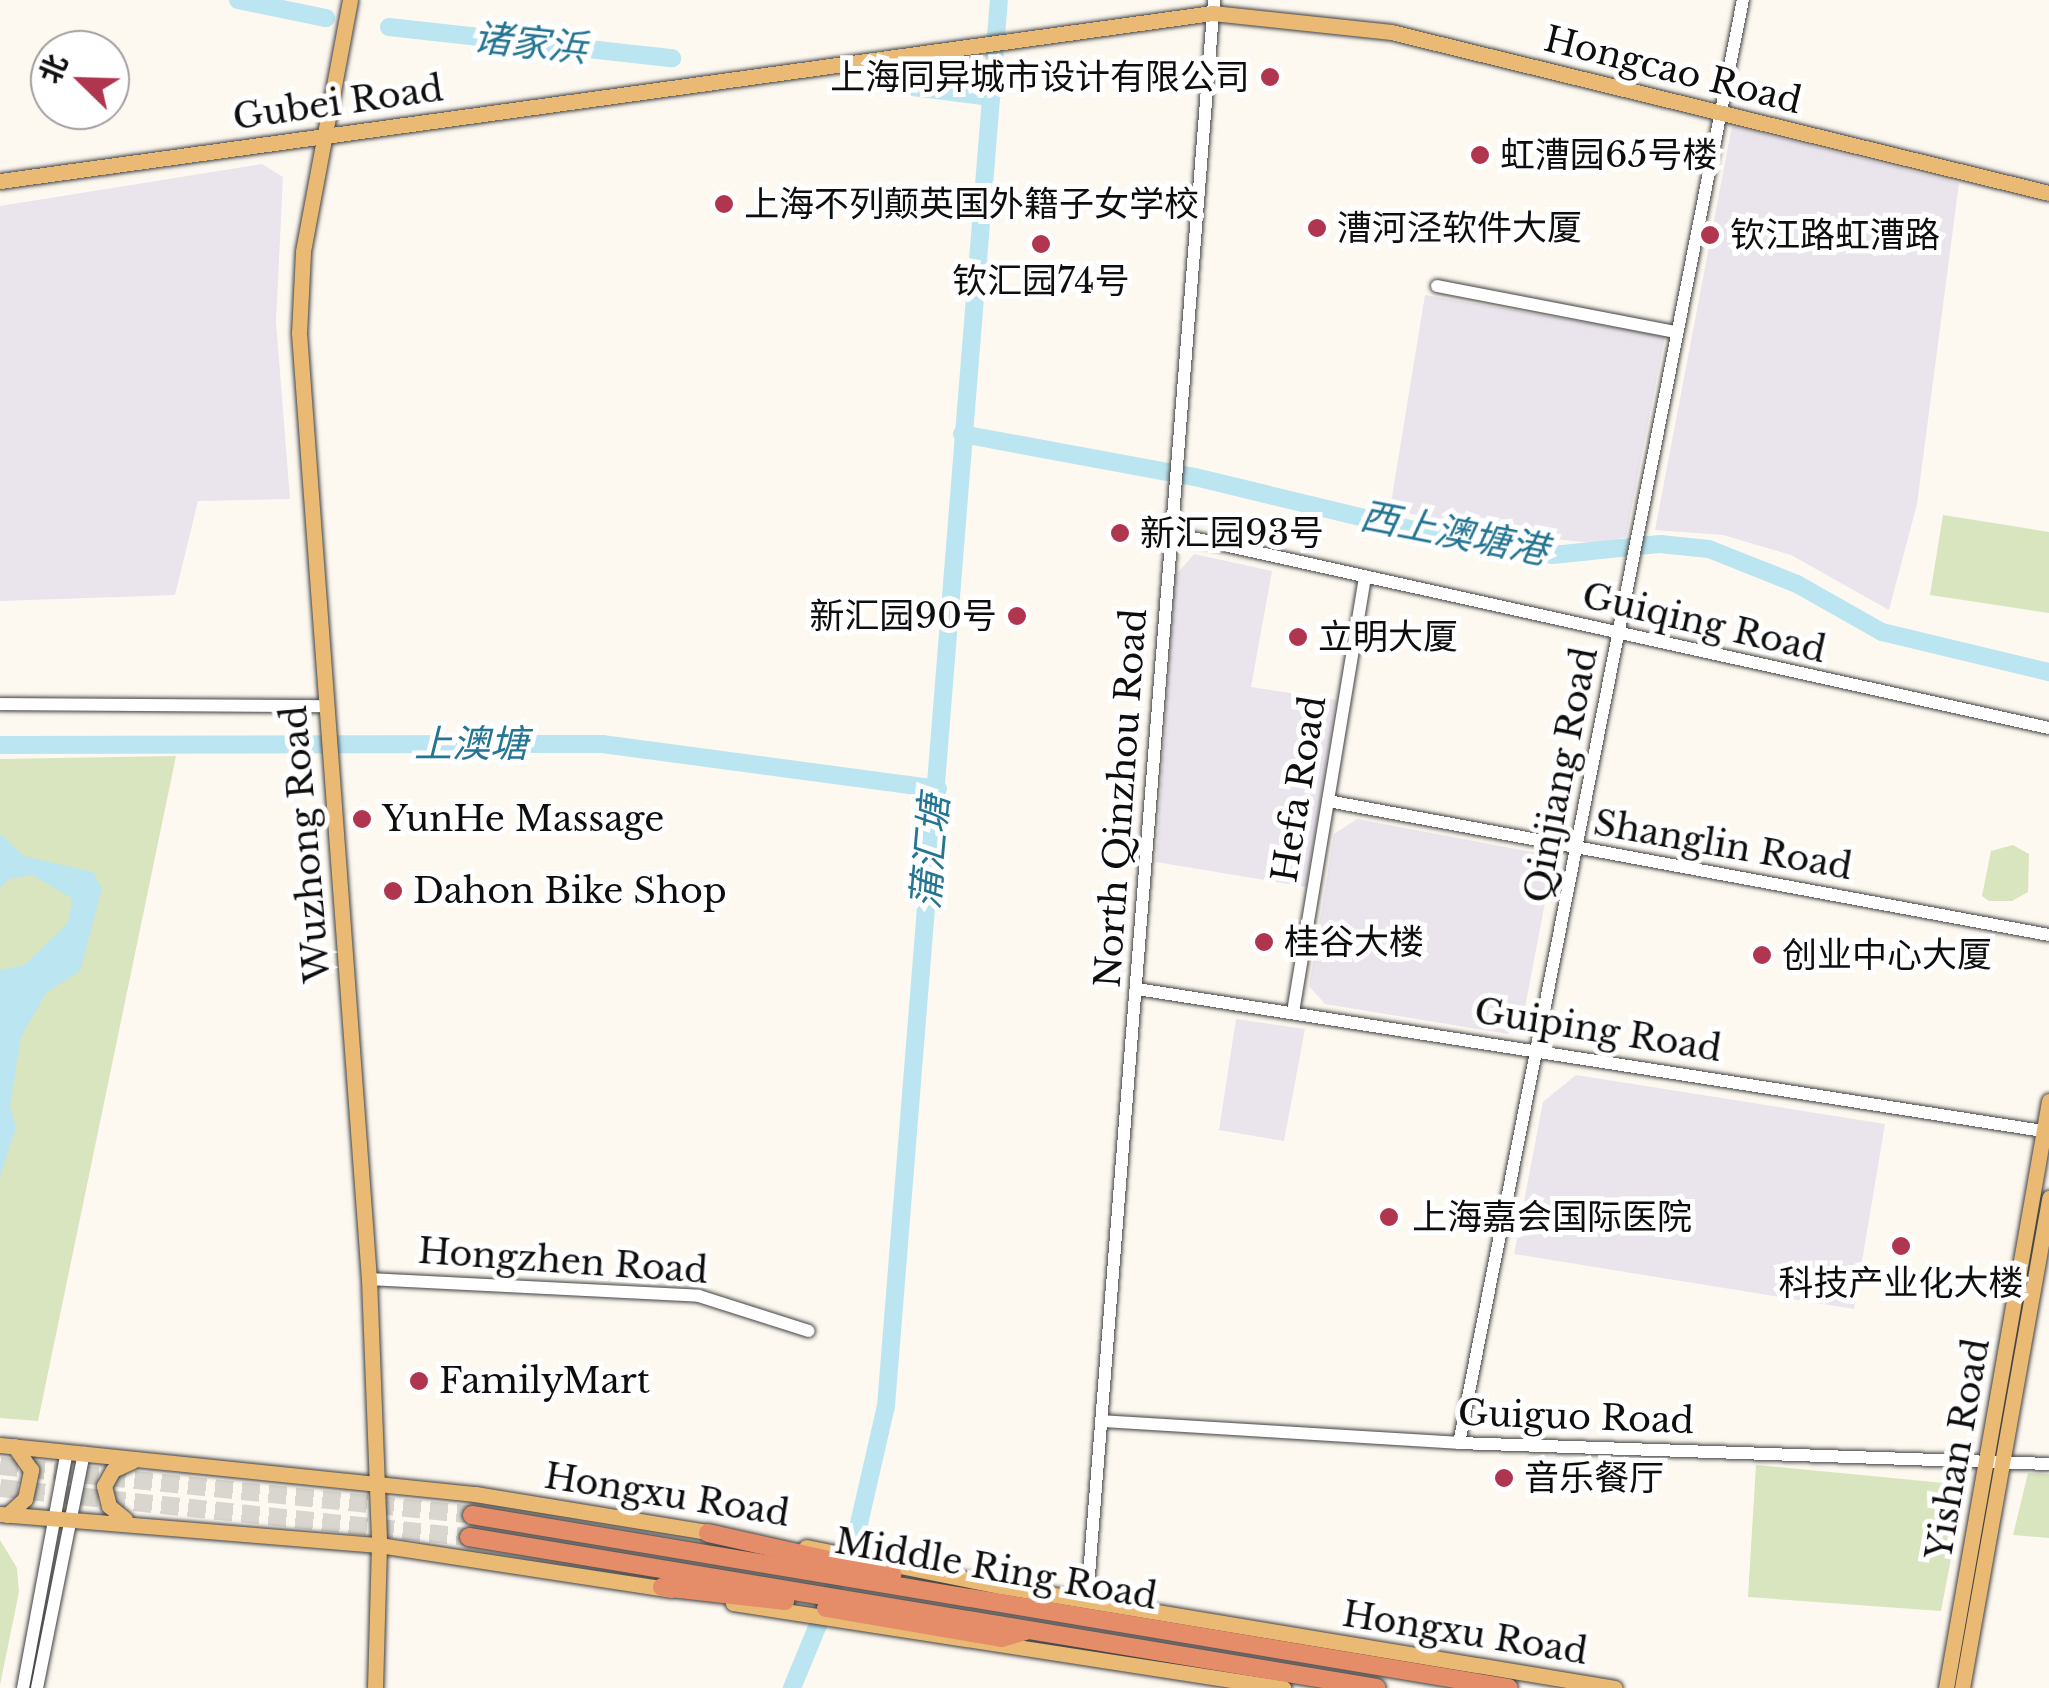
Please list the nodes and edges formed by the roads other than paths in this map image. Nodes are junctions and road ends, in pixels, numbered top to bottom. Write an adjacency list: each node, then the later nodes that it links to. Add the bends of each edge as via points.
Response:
1 (350, 0): 6 (main road, Wuzhong Road)
2 (1743, 0): 5 (street, Qinjiang Road)
3 (1213, 6): 4 (main road, Hongcao Road); 5 (main road, Hongcao Road, via 1344,23); 11 (street, North Qinzhou Road)
4 (1042, 36): 6 (main road, Gubei Road)
5 (1720, 112): 8 (main road, Hongcao Road); 10 (street, Qinjiang Road)
6 (324, 136): 7 (main road, Gubei Road); 15 (main road, Wuzhong Road, via 304,252 299,333)
7 (0, 180)
8 (2049, 194)
9 (1437, 286): 10 (street)
10 (1677, 332): 13 (street, Qinjiang Road)
11 (1170, 532): 12 (street, Guiqing Road); 20 (street, North Qinzhou Road)
12 (1365, 577): 13 (street, Guiqing Road); 17 (street, Hefa Road)
13 (1618, 634): 16 (street, Guiqing Road); 18 (street, Qinjiang Road)
14 (0, 704): 15 (street)
15 (324, 706): 26 (main road, Wuzhong Road)
16 (2049, 728)
17 (1328, 801): 18 (street, Shanglin Road); 21 (street, Hefa Road)
18 (1577, 850): 19 (street, Shanglin Road); 22 (street, Qinjiang Road)
19 (2049, 935)
20 (1137, 989): 21 (street, Guiping Road); 28 (street, North Qinzhou Road)
21 (1293, 1012): 22 (street, Guiping Road)
22 (1538, 1050): 24 (street, Guiping Road); 29 (street, Qinjiang Road)
23 (2049, 1101): 24 (main road, Yishan Road)
24 (2046, 1132): 34 (main road, Yishan Road)
25 (2049, 1198): 34 (main road, Yishan Road)
26 (369, 1279): 27 (street, Hongzhen Road, via 698,1296); 36 (main road, Wuzhong Road)
27 (809, 1331)
28 (1101, 1422): 29 (street, Guiguo Road); 47 (street, North Qinzhou Road)
29 (1459, 1442): 34 (street, Guiguo Road)
30 (7, 1446): 31 (main road, Hongxu Road); 37 (main road, via 31,1470 25,1500)
31 (67, 1451): 32 (main road, Hongxu Road); 39 (street)
32 (84, 1453): 33 (main road, Hongxu Road); 39 (street)
33 (132, 1461): 36 (main road, Hongxu Road); 40 (main road, via 113,1470 104,1486 109,1506)
34 (1994, 1462): 35 (street, Guiguo Road); 57 (main road, Yishan Road); 58 (main road, Yishan Road)
35 (2049, 1464)
36 (378, 1486): 41 (main road, Hongxu Road, via 475,1494); 43 (main road, Wuzhong Road)
37 (4, 1515): 39 (main road)
38 (472, 1515): 44 (highway, Middle Ring Road)
39 (65, 1516): 40 (main road); 50 (street); 51 (street)
40 (126, 1519): 43 (main road)
41 (708, 1533): 44 (highway)
42 (469, 1537): 48 (highway, Middle Ring Road)
43 (379, 1544): 46 (main road); 52 (main road, Wuzhong Road)
44 (814, 1559): 45 (highway, Middle Ring Road)
45 (871, 1569): 47 (main road, Hongxu Road); 55 (highway, Middle Ring Road, via 976,1598)
46 (662, 1587): 48 (highway)
47 (1088, 1600): 56 (main road, Hongxu Road)
48 (798, 1603): 49 (highway, Middle Ring Road)
49 (855, 1612): 53 (main road); 54 (highway, Middle Ring Road, via 1032,1630)
50 (22, 1688)
51 (37, 1688)
52 (376, 1688)
53 (1282, 1688)
54 (1378, 1688)
55 (1509, 1688)
56 (1615, 1688)
57 (1946, 1688)
58 (1962, 1688)

